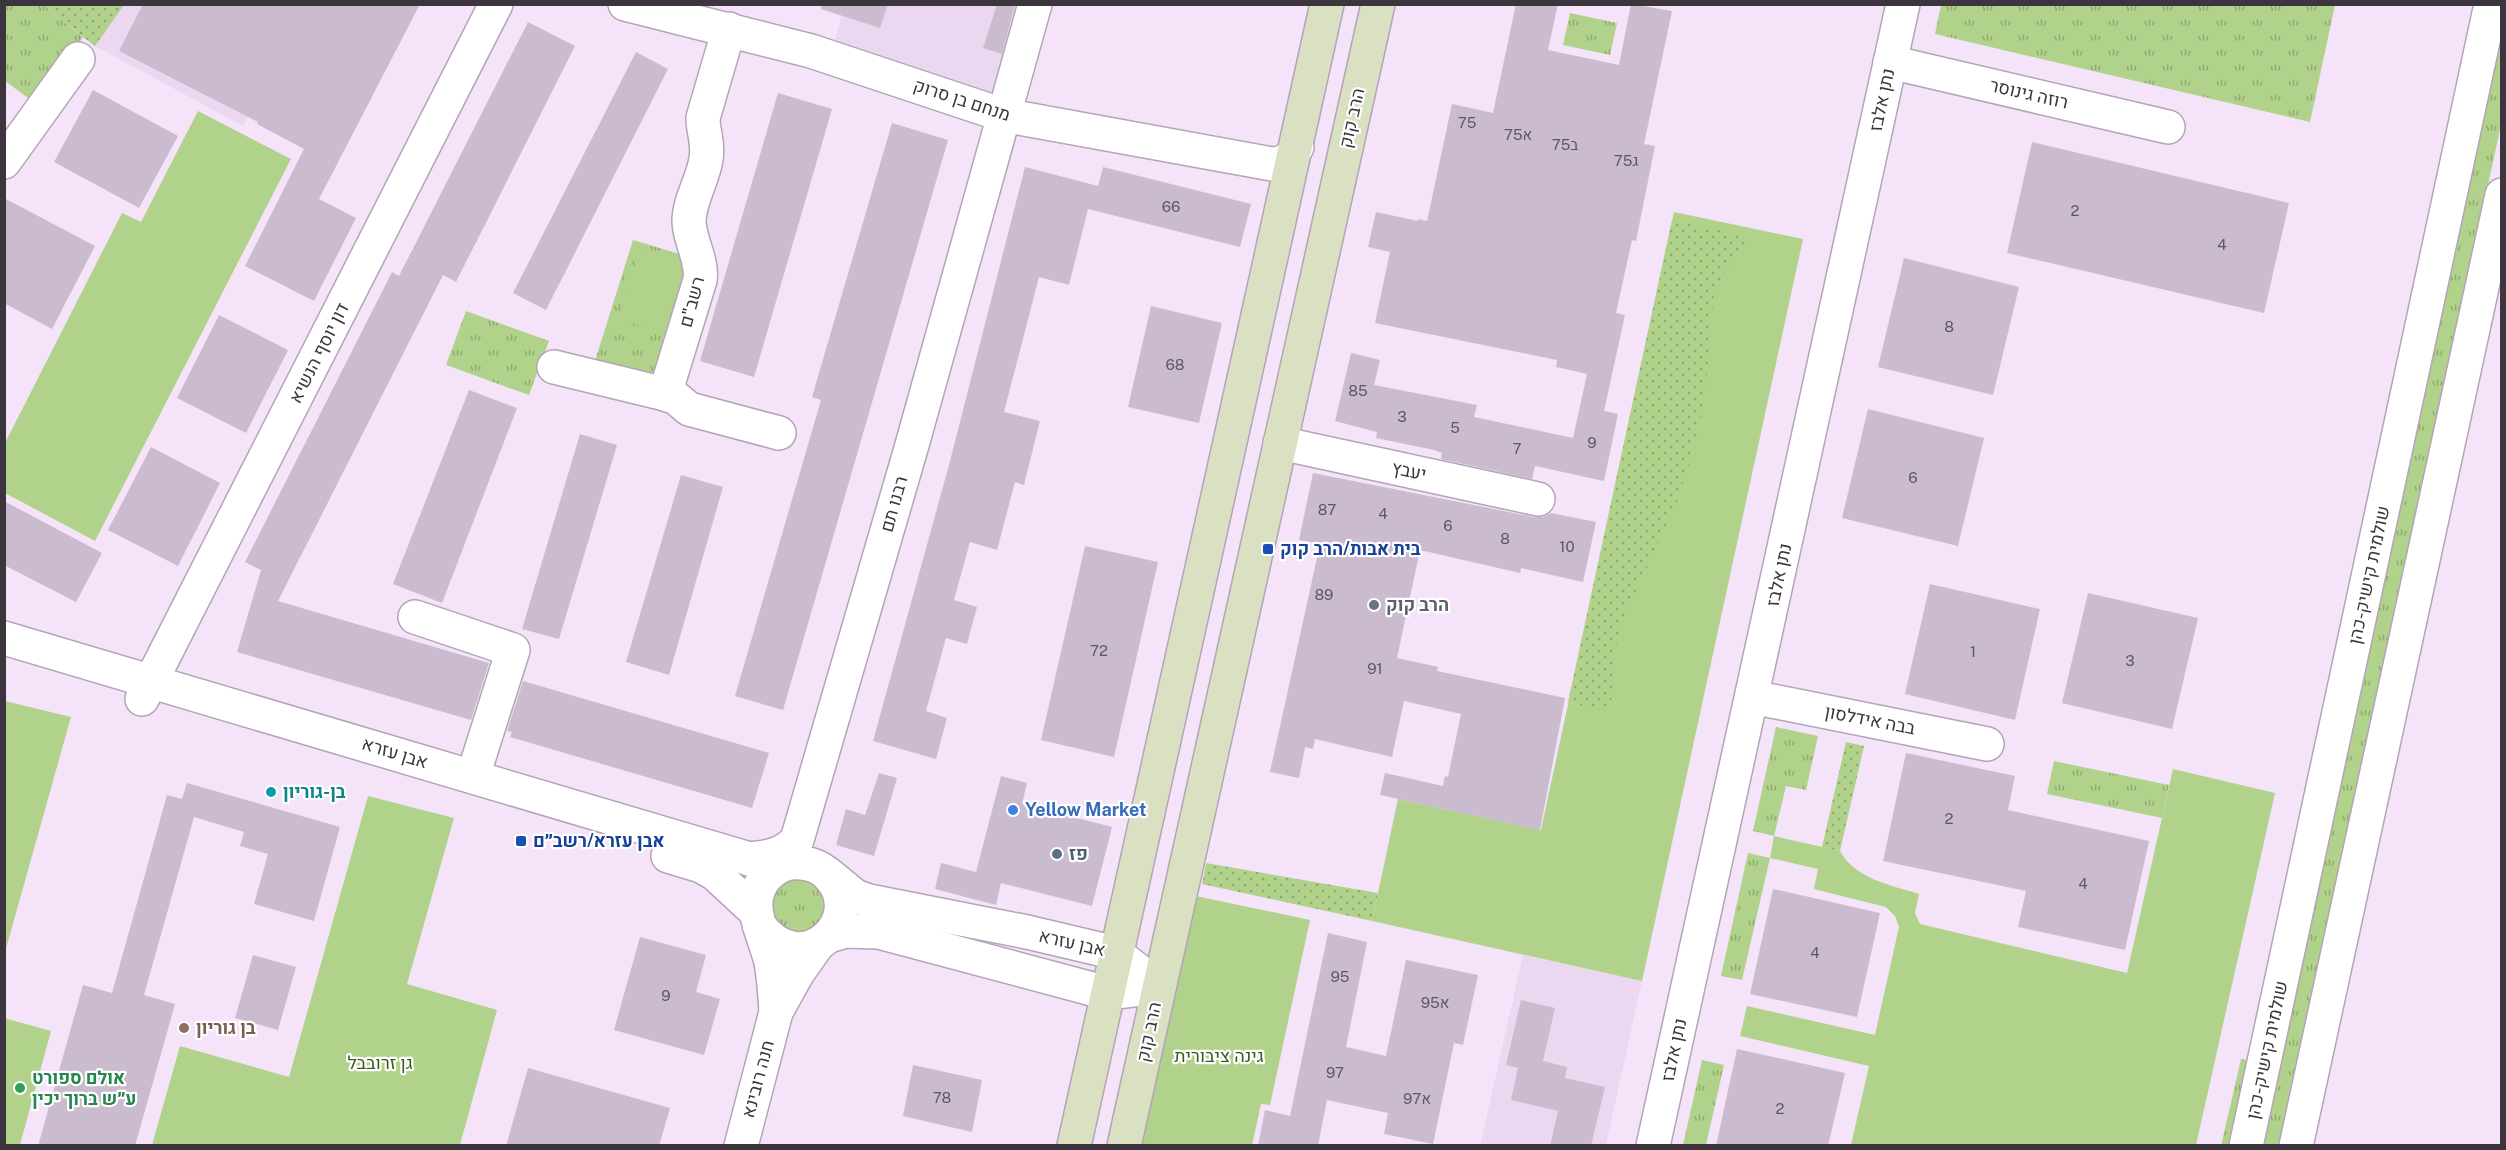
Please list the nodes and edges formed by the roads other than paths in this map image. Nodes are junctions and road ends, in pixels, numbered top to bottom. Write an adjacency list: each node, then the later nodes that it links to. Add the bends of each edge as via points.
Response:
1 (496, 4): 24 (street, דון יוסף הנשיא)
2 (625, 4): 8 (street, מנחם בן סרוק)
3 (1035, 4): 11 (street, רבנו תם)
4 (1327, 4): 13 (main road)
5 (1378, 4): 19 (main road, הרב קוק)
6 (1903, 4): 10 (street, נתן אלבז)
7 (2491, 4): 41 (street, שולמית קישיק-כהן)
8 (729, 29): 11 (street, מנחם בן סרוק, via 811,51); 17 (street, רשב"ם, via 703,118 708,140 706,161 689,220 700,280)
9 (78, 59): 14 (street)
10 (1890, 62): 12 (street, רוזה גינוסר); 25 (street, נתן אלבז)
11 (1003, 115): 13 (street, מנחם בן סרוק, via 1272,164 1284,163); 28 (street, רבנו תם, via 797,840 788,850 773,856)
12 (2168, 127)
13 (1297, 147): 33 (main road)
14 (4, 162)
15 (2502, 195): 42 (street)
16 (553, 367): 17 (street)
17 (665, 394): 18 (street, via 689,409)
18 (779, 433)
19 (1280, 443): 20 (street, יעבץ); 34 (main road, הרב קוק)
20 (1538, 499)
21 (415, 617): 27 (street, via 513,650)
22 (4, 638): 24 (street, אבן עזרא)
23 (4, 661): 24 (street, אבן עזרא)
24 (146, 691): 27 (street, אבן עזרא); 31 (street, אבן עזרא, via 701,866 728,884)
25 (1752, 697): 26 (street, בבה אידלסון); 40 (street, נתן אלבז)
26 (1987, 744)
27 (473, 776): 28 (street, אבן עזרא)
28 (749, 859): 29 (street, אבן עזרא)
29 (785, 864): 30 (street, via 815,865); 31 (street, via 762,882 756,896)
30 (827, 873): 32 (street, via 837,885 841,912 837,925); 33 (street, אבן עזרא, via 855,896 869,901)
31 (757, 918): 32 (street, via 767,936 778,945 805,949); 36 (street, חנה רובינא, via 773,975)
32 (823, 940): 35 (street, via 846,931 879,932); 36 (street, חנה רובינא, via 807,958)
33 (1116, 953): 34 (street, אבן עזרא); 35 (main road)
34 (1159, 987): 35 (street); 39 (main road, הרב קוק)
35 (1107, 993): 38 (main road)
36 (776, 1012): 37 (street, חנה רובינא)
37 (741, 1146)
38 (1074, 1146)
39 (1124, 1146)
40 (1653, 1146)
41 (2246, 1146)
42 (2296, 1146)

